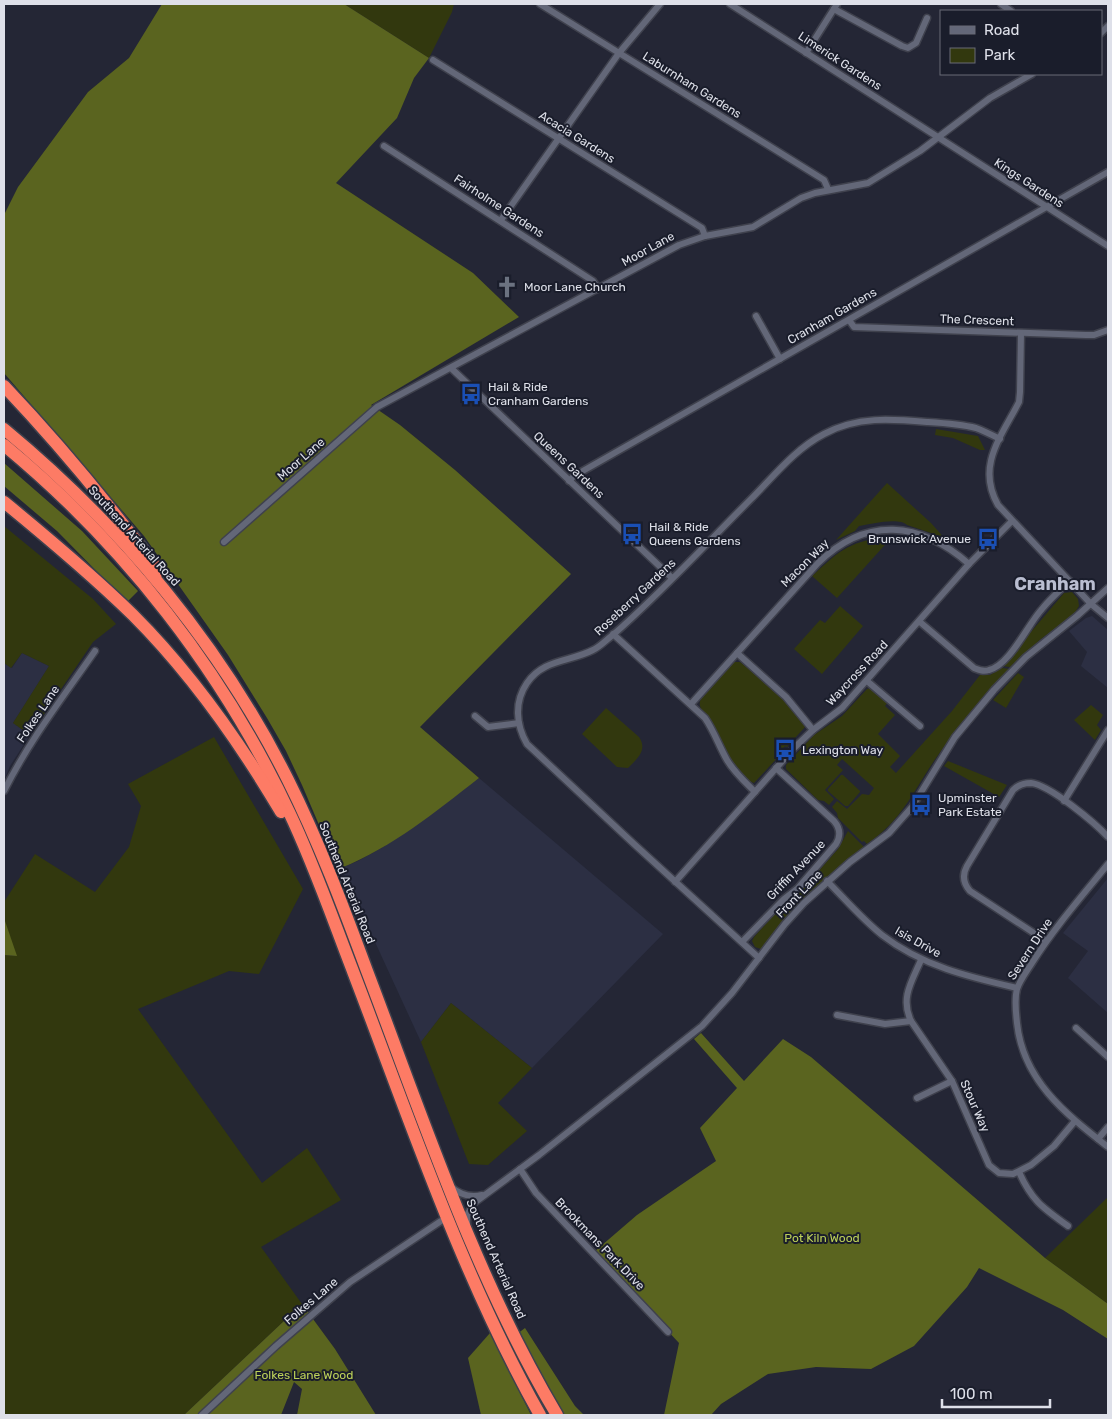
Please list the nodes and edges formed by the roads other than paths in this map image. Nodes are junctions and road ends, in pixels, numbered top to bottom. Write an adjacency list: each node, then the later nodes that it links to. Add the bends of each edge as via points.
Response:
1 (540, 4): 4 (street, Laburnham Gardens)
2 (660, 4): 7 (street)
3 (730, 4): 8 (street, Limerick Gardens)
4 (551, 6): 7 (street, Laburnham Gardens)
5 (835, 6): 6 (street, via 908,48 916,43); 8 (street)
6 (926, 18)
7 (619, 53): 12 (street); 15 (street, Laburnham Gardens, via 824,180)
8 (806, 53): 11 (street, Limerick Gardens)
9 (433, 60): 12 (street, Acacia Gardens)
10 (1030, 75): 11 (street, Moor Lane, via 990,98)
11 (938, 138): 15 (street, Moor Lane, via 868,183); 16 (street, Kings Gardens)
12 (558, 139): 17 (street); 18 (street, Acacia Gardens, via 702,228)
13 (384, 146): 17 (street, Fairholme Gardens)
14 (1108, 172): 16 (street, Cranham Gardens)
15 (828, 189): 18 (street, Moor Lane, via 801,198 753,227)
16 (1046, 207): 19 (street, Kings Gardens); 22 (street, Cranham Gardens)
17 (501, 220): 20 (street, Fairholme Gardens, via 593,281)
18 (706, 236): 20 (street, Moor Lane, via 679,245)
19 (1108, 246)
20 (598, 289): 26 (street, Moor Lane)
21 (756, 316): 25 (street)
22 (849, 320): 24 (street, The Crescent, via 854,327); 25 (street, Cranham Gardens)
23 (1108, 330): 24 (street, The Crescent, via 1094,335)
24 (1021, 333): 29 (street, via 1019,402)
25 (780, 359): 31 (street, Cranham Gardens)
26 (451, 368): 31 (street, Queens Gardens); 34 (street, Moor Lane, via 377,408)
27 (4, 386): 53 (highway, via 136,540 220,652 256,714)
28 (4, 429): 53 (highway, Southend Arterial Road, via 81,498 171,598 234,686)
29 (1000, 439): 33 (street, via 990,462 988,480 993,497); 36 (street, Roseberry Gardens, via 964,426 886,418 854,422 831,430 804,446)
30 (4, 446): 60 (highway, Southend Arterial Road, via 66,501 115,552 198,656 271,775)
31 (569, 481): 36 (street, Queens Gardens)
32 (4, 502): 60 (highway, via 132,614 185,672 252,764)
33 (1012, 521): 35 (street, Waycross Road); 37 (street)
34 (224, 542)
35 (969, 564): 41 (street, Waycross Road); 44 (street, Macon Way, via 944,545 916,532 886,529 863,533 827,554)
36 (672, 578): 42 (street, Roseberry Gardens)
37 (1070, 581): 39 (street); 41 (street, via 1041,610 1001,662 989,670 974,668)
38 (1108, 588): 39 (street, Front Lane)
39 (1091, 604): 40 (street); 59 (street, Front Lane, via 1026,657 994,690 955,737 912,807 889,833)
40 (1108, 618)
41 (920, 622): 45 (street, Waycross Road)
42 (613, 634): 46 (street); 48 (street, Roseberry Gardens, via 593,650 549,664 533,676 520,698)
43 (96, 651): 54 (street, Folkes Lane, via 44,723)
44 (737, 653): 46 (street, Macon Way); 50 (street, via 786,697)
45 (866, 681): 49 (street); 50 (street, Waycross Road, via 842,708)
46 (691, 704): 55 (street, via 712,728 727,761)
47 (475, 716): 48 (street, via 488,727)
48 (519, 723): 61 (street, Roseberry Gardens, via 528,744)
49 (920, 726)
50 (813, 730): 52 (street, Waycross Road)
51 (1108, 730): 56 (street)
52 (776, 768): 55 (street, Waycross Road); 63 (street, Griffin Avenue, via 834,821 839,838 798,888)
53 (286, 777): 79 (highway, Southend Arterial Road, via 332,877)
54 (4, 791)
55 (755, 792): 61 (street, Waycross Road)
56 (1064, 801): 57 (street); 62 (street, via 1038,785 1017,786 964,872 964,882 970,891)
57 (1108, 837)
58 (1108, 864): 62 (street, Severn Drive)
59 (827, 881): 64 (street, Front Lane, via 785,924); 65 (street, Isis Drive, via 882,935)
60 (319, 882): 81 (highway, Southend Arterial Road)
61 (675, 882): 63 (street, Roseberry Gardens)
62 (1046, 941): 66 (street, Severn Drive)
63 (742, 942): 64 (street, Roseberry Gardens)
64 (759, 958): 77 (street, Front Lane, via 702,1026)
65 (921, 960): 66 (street, Isis Drive, via 970,977); 68 (street, Stour Way, via 906,997)
66 (1018, 988): 73 (street, Severn Drive, via 1018,1031 1027,1062 1040,1085)
67 (837, 1015): 68 (street, via 885,1024)
68 (910, 1022): 71 (street, Stour Way)
69 (1076, 1028): 70 (street)
70 (1108, 1057)
71 (952, 1081): 72 (street); 78 (street, Stour Way, via 989,1165 1006,1175)
72 (916, 1098)
73 (1075, 1121): 75 (street, Severn Drive); 78 (street, via 1044,1155)
74 (1108, 1127): 75 (street)
75 (1098, 1139): 76 (street, Severn Drive)
76 (1108, 1147)
77 (520, 1169): 80 (street, Front Lane); 84 (street, Brookmans Park Drive, via 536,1193)
78 (1020, 1172): 82 (street, via 1037,1202)
79 (447, 1182): 80 (street, via 463,1195); 83 (highway, Southend Arterial Road)
80 (484, 1195): 83 (street, Front Lane, via 467,1214)
81 (448, 1220): 85 (street, Folkes Lane, via 441,1221 350,1282); 86 (highway, Southend Arterial Road, via 496,1329)
82 (1068, 1226)
83 (470, 1238): 87 (highway, Southend Arterial Road, via 509,1324)
84 (668, 1332)
85 (202, 1415)
86 (540, 1415)
87 (557, 1415)

